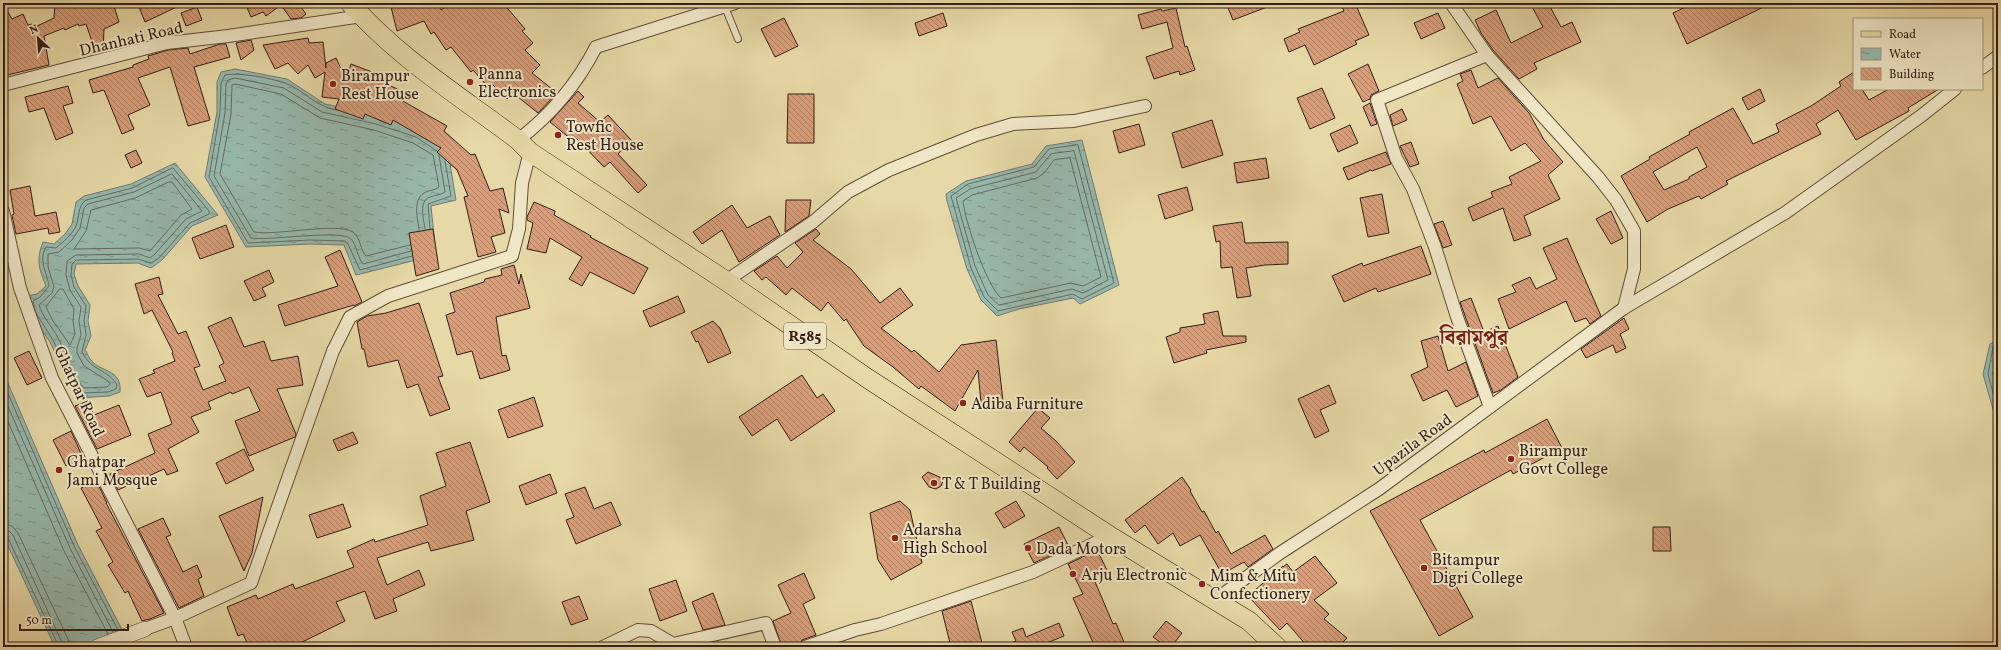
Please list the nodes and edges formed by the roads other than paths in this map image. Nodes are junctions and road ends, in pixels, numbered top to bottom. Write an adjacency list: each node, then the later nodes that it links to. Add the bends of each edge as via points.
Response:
1 (1451, 3): 5 (street)
2 (730, 5): 4 (lane); 11 (street, via 596,48 568,93 538,125)
3 (356, 10): 8 (street, Dhanhati Road, via 228,36 166,43); 11 (main road, R585, via 401,52)
4 (738, 39)
5 (1487, 55): 14 (street, via 1598,177 1616,200 1634,231 1634,269); 15 (street, via 1377,100 1396,158 1413,189 1435,247)
6 (1998, 56): 7 (street)
7 (1983, 67)
8 (3, 85)
9 (1954, 90): 14 (street, Upazila Road, via 1785,213)
10 (1145, 106): 13 (street, via 1074,121 1013,124 976,135 890,170 848,192 813,222)
11 (524, 146): 13 (main road, R585); 18 (street, via 519,229 512,256 388,296 350,317 333,351 251,583)
12 (3, 211): 18 (street, Ghatpar Road, via 20,288 52,378)
13 (726, 281): 16 (main road, R585, via 867,378)
14 (1624, 308): 15 (street, Upazila Road)
15 (1490, 407): 17 (street, Upazila Road)
16 (1110, 536): 17 (main road, R585); 24 (street, via 1033,572)
17 (1215, 600): 25 (main road, R585, via 1249,621)
18 (175, 618): 19 (street); 21 (street, Ghatpar Road)
19 (145, 629): 20 (street)
20 (97, 647)
21 (186, 647)
22 (603, 647): 23 (street, via 638,630 651,631 674,644 766,623)
23 (775, 647)
24 (805, 647)
25 (1277, 647)

